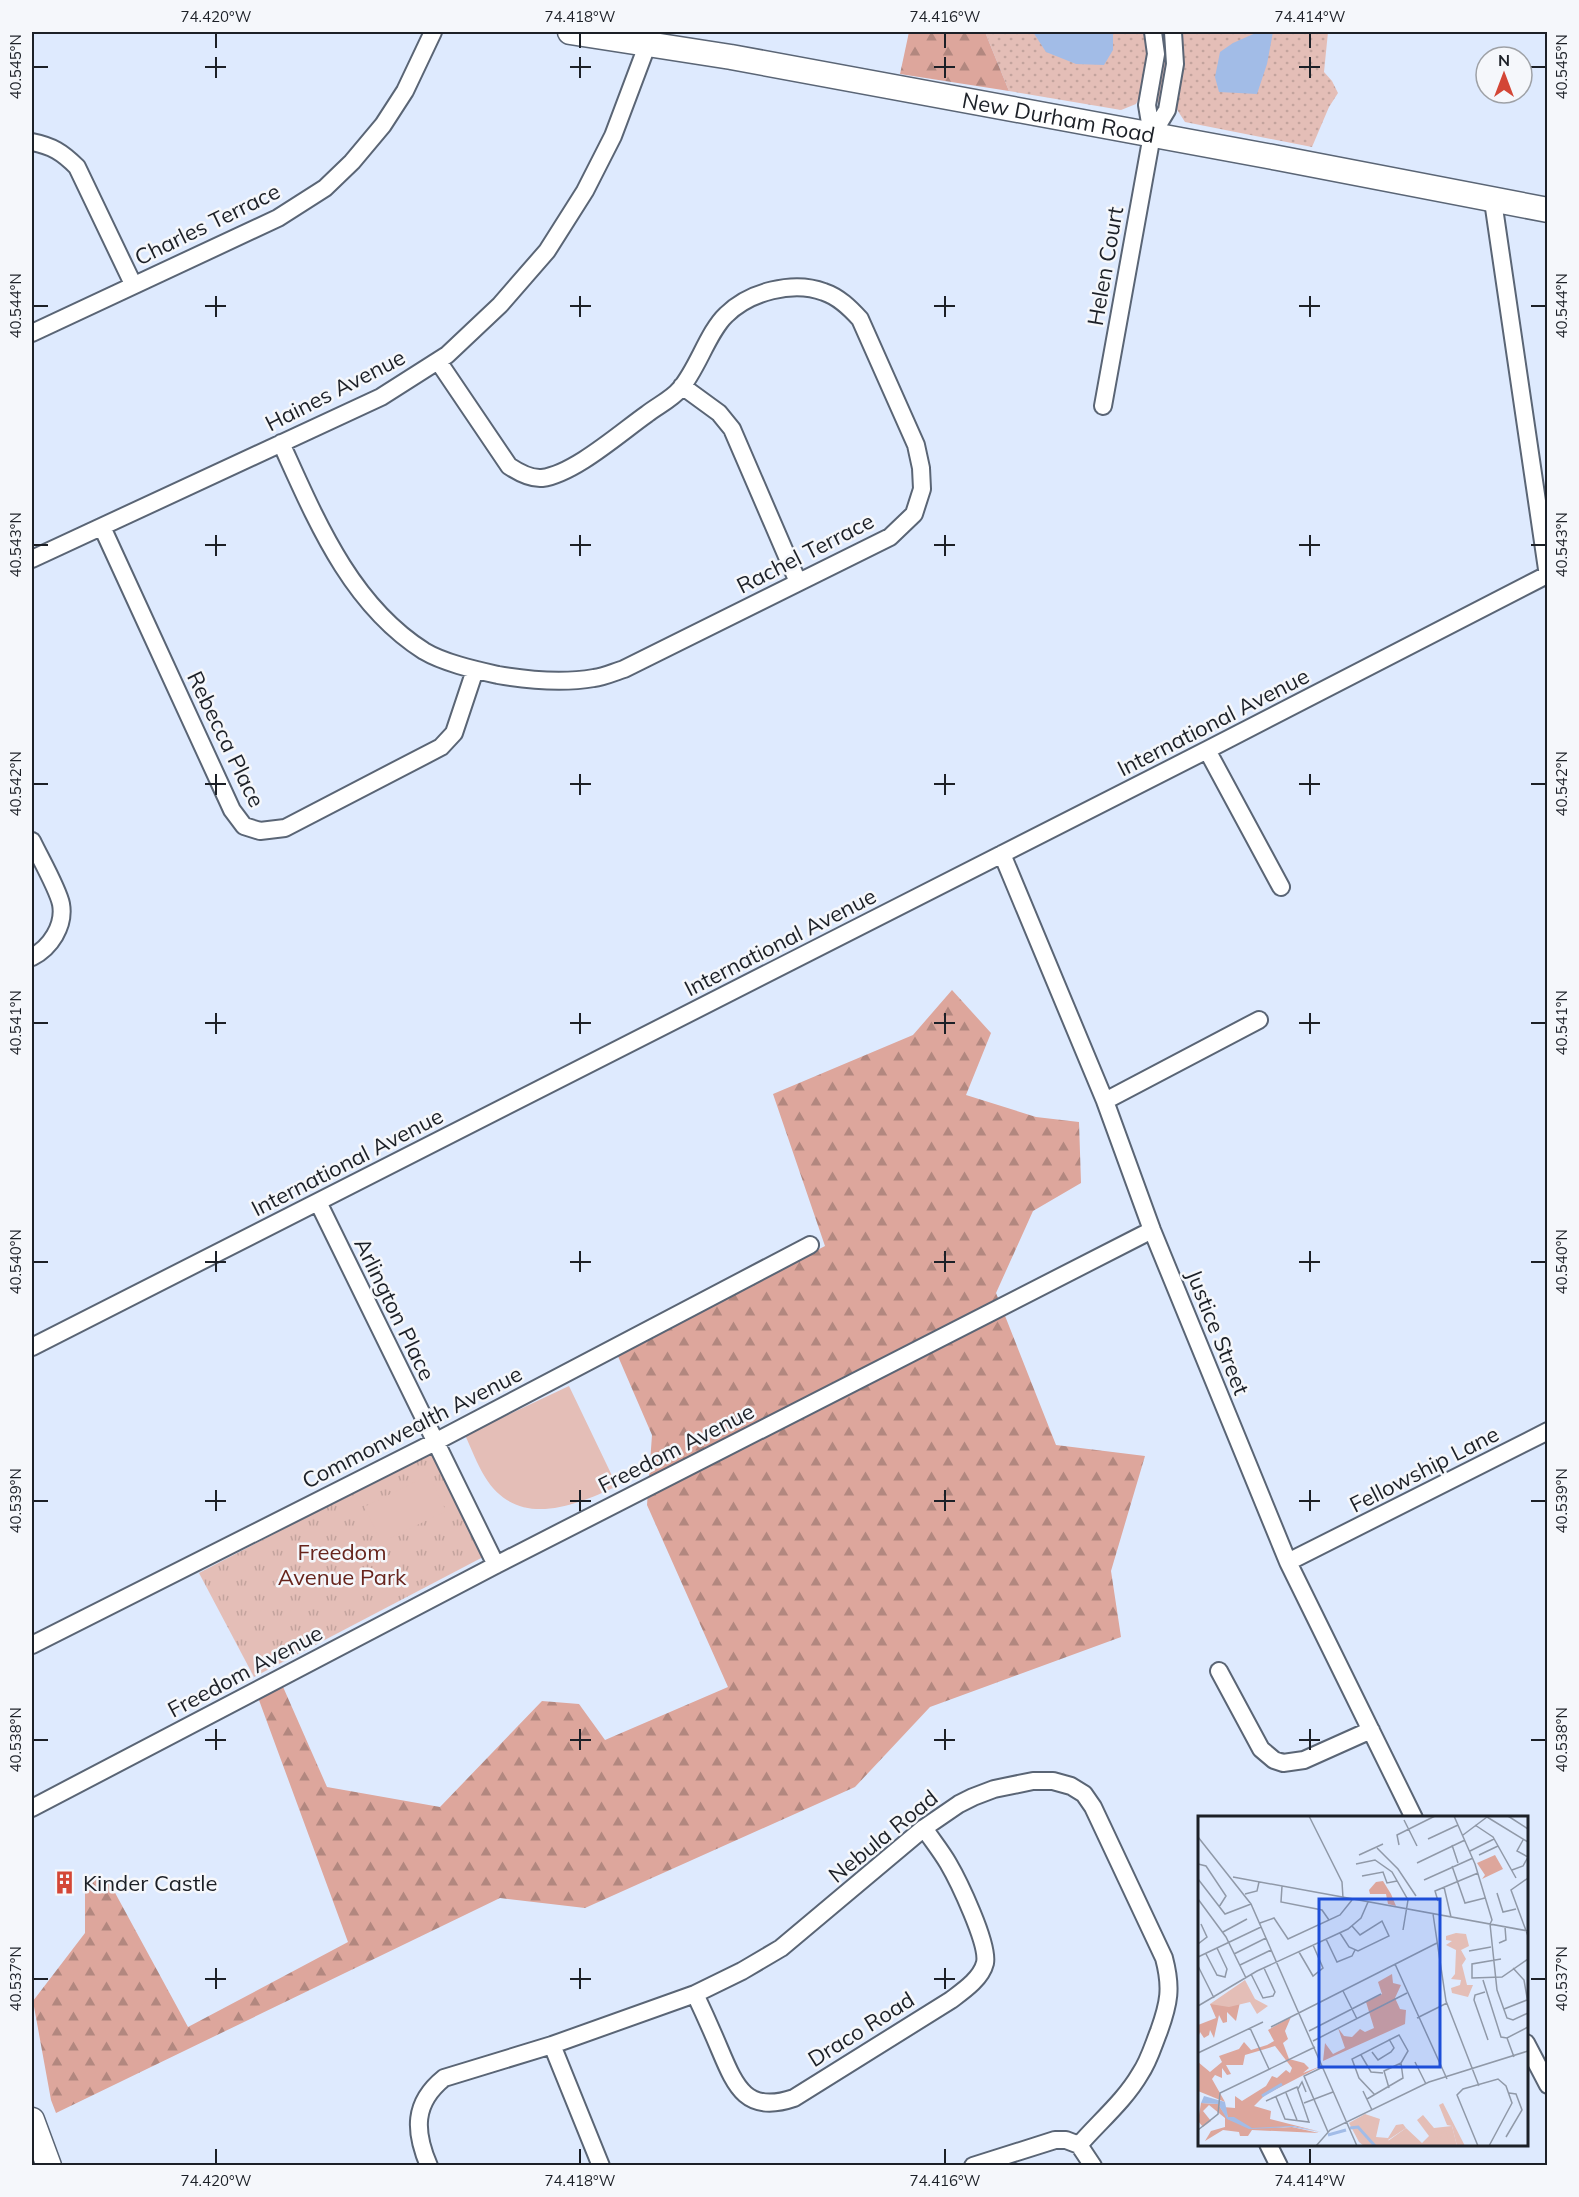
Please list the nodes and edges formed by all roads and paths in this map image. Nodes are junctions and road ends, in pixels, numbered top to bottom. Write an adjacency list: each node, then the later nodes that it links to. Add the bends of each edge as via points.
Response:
1 (433, 32): 10 (street, Charles Terrace, via 405,91 383,125 325,188 278,218)
2 (570, 32): 5 (main road, New Durham Road)
3 (1153, 32): 6 (street, via 1156,54 1147,105)
4 (1173, 32): 6 (street, via 1175,64 1167,110)
5 (648, 43): 6 (main road, New Durham Road); 12 (street, Haines Avenue, via 613,136 585,191 547,251 500,305)
6 (1152, 135): 8 (main road, New Durham Road); 14 (street, Helen Court)
7 (32, 142): 10 (street, via 62,152 77,166)
8 (1493, 201): 9 (main road, New Durham Road); 18 (street)
9 (1548, 210)
10 (133, 284): 11 (street, Charles Terrace)
11 (32, 333)
12 (438, 361): 13 (street, Rachel Terrace, via 509,466 539,478 576,464); 15 (street, Haines Avenue, via 381,397)
13 (682, 386): 19 (street, via 720,413 732,429); 19 (street, Rachel Terrace, via 724,316 745,300 768,292 810,289 847,305 860,320 916,445 922,489 914,514 890,537)
14 (1103, 406)
15 (281, 443): 16 (street, Haines Avenue); 20 (street, Rachel Terrace, via 317,524 365,598 393,628 426,652)
16 (102, 527): 17 (street, Haines Avenue); 20 (street, Rebecca Place, via 232,810 244,826 260,831 285,828 441,747 454,733)
17 (32, 560)
18 (1547, 576): 21 (street, International Avenue)
19 (798, 582): 20 (street, Rachel Terrace, via 624,669 594,678 516,678)
20 (475, 670)
21 (1208, 750): 23 (street, International Avenue); 24 (street)
22 (32, 841): 25 (street, via 61,903 61,913 53,940)
23 (1002, 854): 27 (street, Justice Street); 28 (street, International Avenue)
24 (1281, 887)
25 (32, 957)
26 (1259, 1020): 27 (street)
27 (1105, 1101): 29 (street, Justice Street)
28 (318, 1202): 31 (street, International Avenue); 33 (street, Arlington Place)
29 (1152, 1230): 34 (street, Justice Street); 35 (street, Freedom Avenue)
30 (810, 1245): 33 (street, Commonwealth Avenue)
31 (32, 1347)
32 (1548, 1431): 34 (street, Fellowship Lane)
33 (435, 1442): 35 (street, Arlington Place); 36 (street, Commonwealth Avenue)
34 (1288, 1562): 38 (street, Justice Street)
35 (496, 1565): 39 (street, Freedom Avenue)
36 (32, 1645)
37 (1220, 1671): 38 (street, via 1261,1749 1274,1760 1304,1760)
38 (1371, 1730): 40 (street, Justice Street)
39 (32, 1808)
40 (1413, 1816)
41 (924, 1828): 42 (street, Nebula Road, via 781,1948); 42 (street, Draco Road, via 950,1866 985,1950 985,1963 979,1975 951,2000 794,2098 769,2103 748,2096 734,2082); 47 (street, Nebula Road, via 973,1797 1033,1781 1071,1786 1084,1794 1093,1807 1164,1958 1170,1989 1164,2018 1139,2076)
42 (695, 1994): 43 (street, Nebula Road)
43 (552, 2045): 50 (street, Nebula Road, via 463,2071 432,2088 419,2115 418,2130); 51 (street)
44 (1528, 2045): 45 (street)
45 (1548, 2085)
46 (32, 2120): 49 (main road)
47 (1079, 2145): 52 (street, via 1055,2140); 53 (street)
48 (1269, 2146): 54 (street)
49 (49, 2166)
50 (429, 2166)
51 (601, 2166)
52 (973, 2166)
53 (1093, 2166)
54 (1279, 2166)

